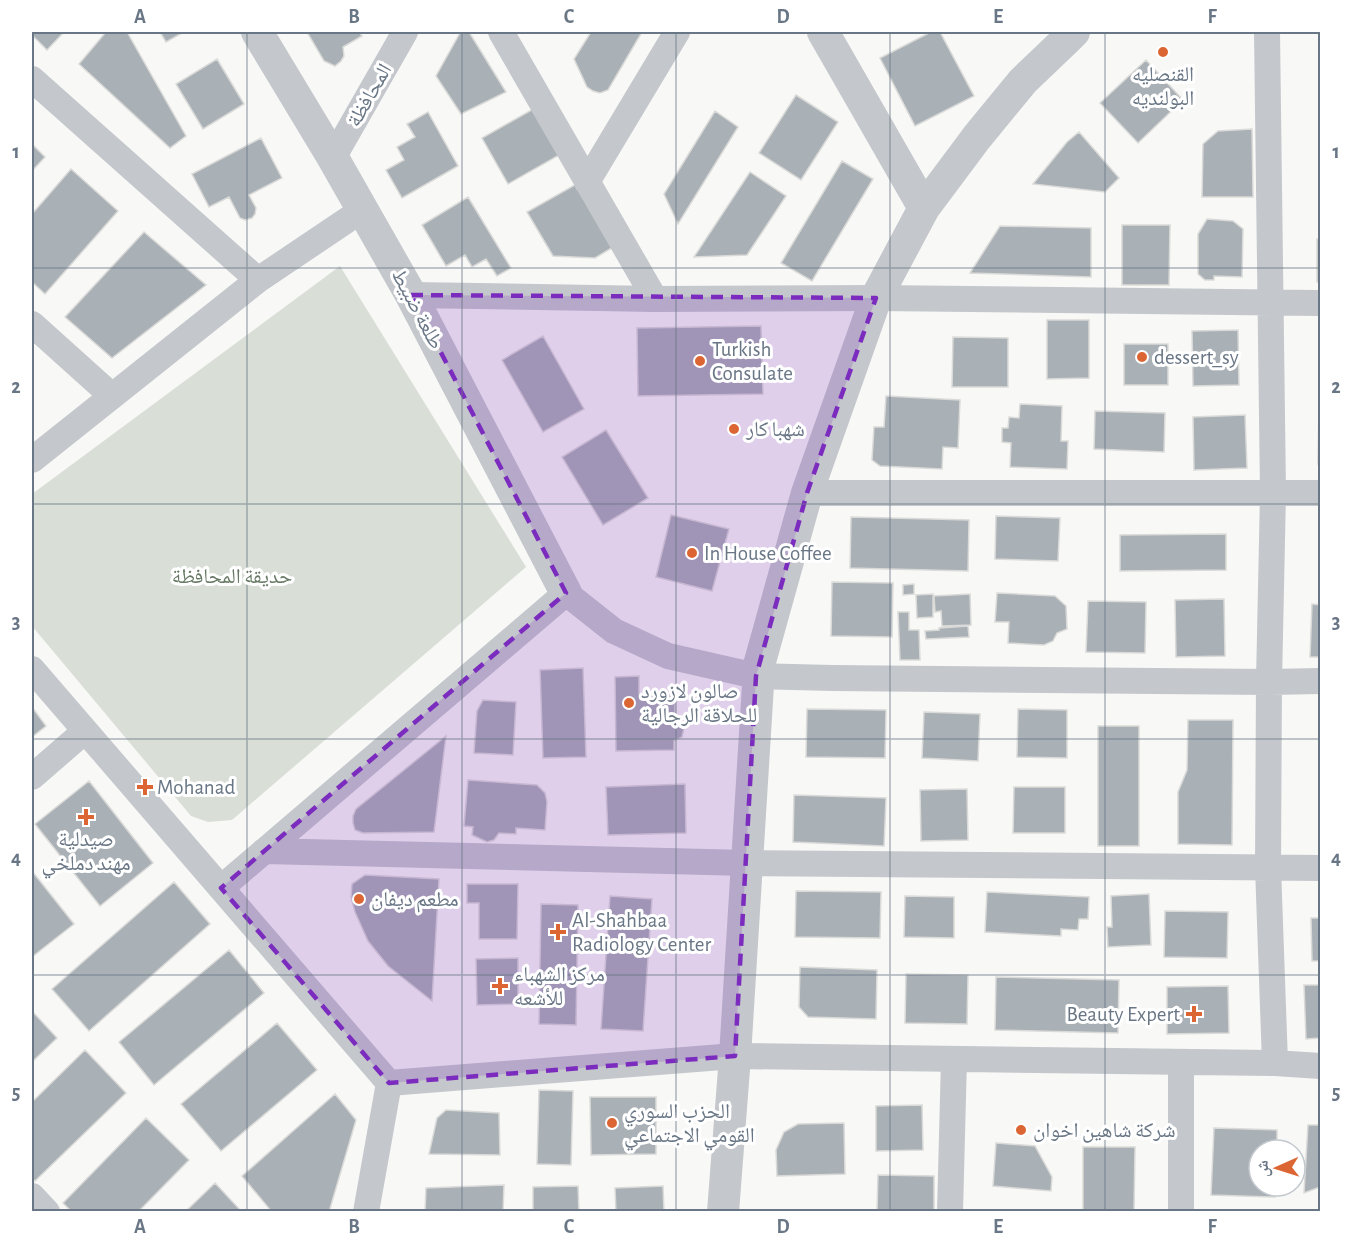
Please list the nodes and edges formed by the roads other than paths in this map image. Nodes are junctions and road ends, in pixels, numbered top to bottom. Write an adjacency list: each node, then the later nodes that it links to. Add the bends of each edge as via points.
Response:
1 (257, 32): 9 (street, طلعة ضبيط)
2 (405, 32): 9 (street, المحافظة)
3 (501, 32): 10 (street)
4 (677, 32): 10 (street)
5 (823, 32): 11 (street)
6 (1074, 32): 11 (street, via 1023,81)
7 (1268, 32): 17 (street)
8 (32, 79): 13 (street)
9 (333, 158): 12 (street, طلعة ضبيط)
10 (587, 182): 16 (street)
11 (924, 208): 15 (street)
12 (362, 210): 13 (street); 14 (street, طلعة ضبيط)
13 (258, 280): 20 (street)
14 (411, 295): 16 (street); 25 (street, طلعة ضبيط)
15 (876, 298): 16 (street); 17 (street); 22 (street)
16 (655, 299)
17 (1272, 303): 18 (street); 23 (street)
18 (1320, 303)
19 (32, 324): 20 (street)
20 (112, 396): 21 (street)
21 (32, 460)
22 (807, 493): 23 (street); 27 (street)
23 (1273, 493): 24 (street); 29 (street)
24 (1320, 493)
25 (566, 593): 27 (street, via 614,631 668,656); 32 (street)
26 (32, 669): 30 (street)
27 (756, 676): 29 (street); 33 (street)
28 (1320, 681): 29 (street)
29 (1269, 682): 34 (street)
30 (85, 731): 31 (street); 36 (street)
31 (32, 777)
32 (264, 851): 33 (street); 36 (street)
33 (747, 863): 34 (street); 37 (street)
34 (1268, 867): 35 (street); 40 (street)
35 (1320, 868)
36 (221, 888): 42 (street)
37 (735, 1056): 38 (street); 42 (street); 46 (street)
38 (954, 1059): 39 (street); 47 (street)
39 (1181, 1062): 40 (street); 48 (street)
40 (1275, 1063): 41 (street)
41 (1320, 1066)
42 (389, 1083): 45 (street)
43 (32, 1196): 44 (street)
44 (47, 1212)
45 (366, 1212)
46 (723, 1212)
47 (950, 1212)
48 (1181, 1212)

